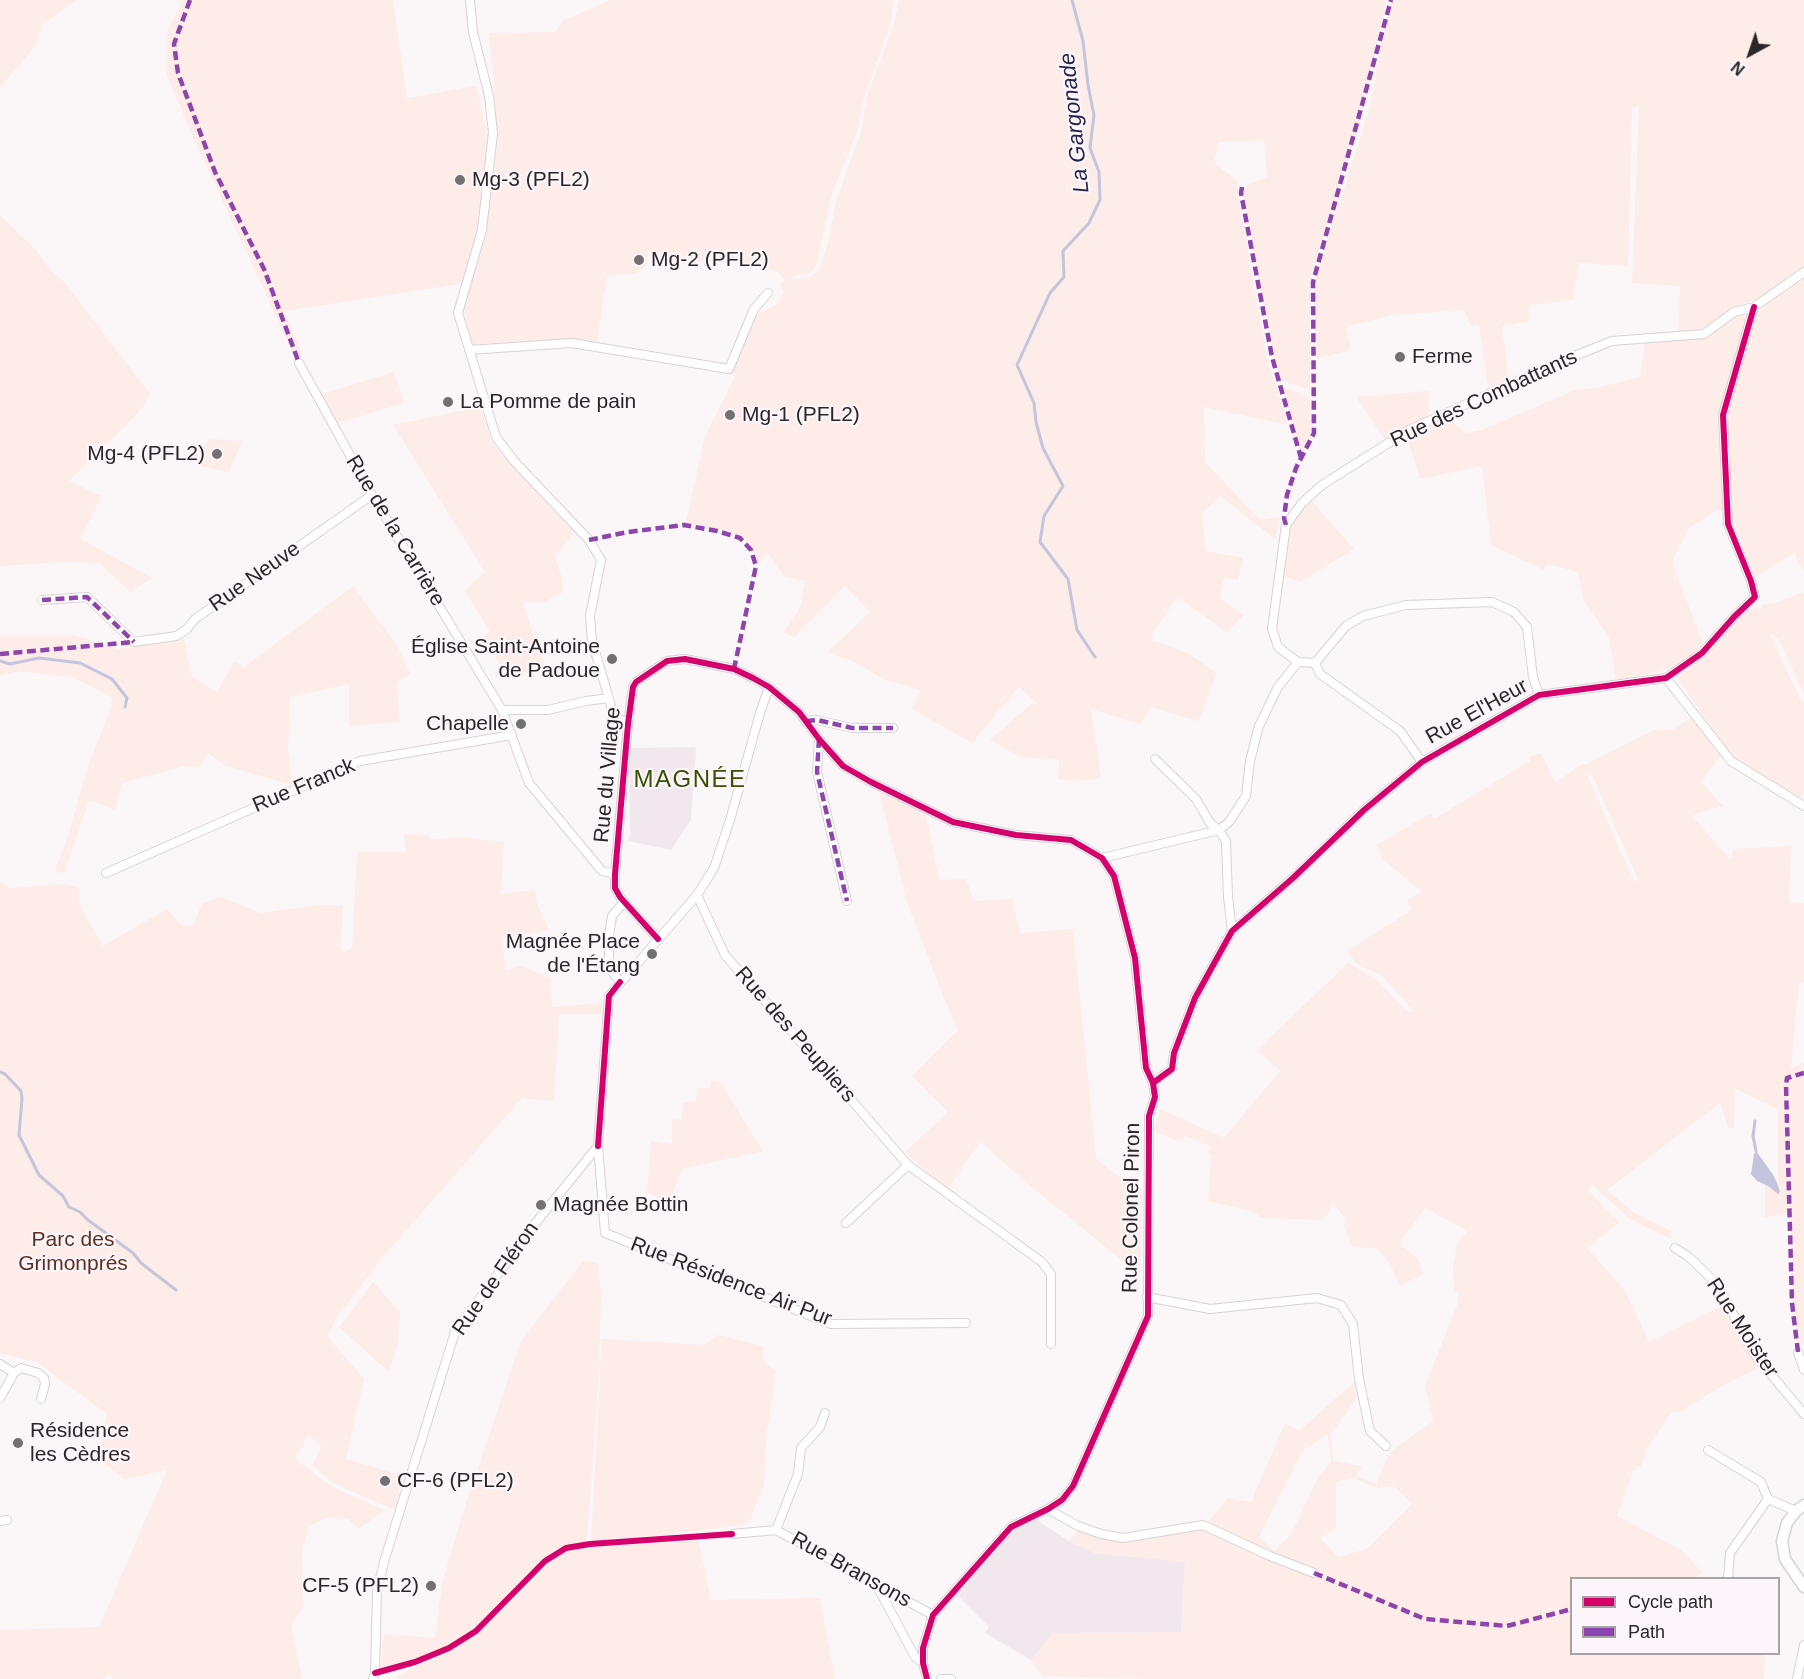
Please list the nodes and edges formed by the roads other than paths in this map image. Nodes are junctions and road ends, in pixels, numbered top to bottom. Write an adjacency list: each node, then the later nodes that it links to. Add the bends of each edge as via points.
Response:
1 (470, 0): 5 (street, via 493,133 482,230 458,313)
2 (1804, 272): 4 (street, Rue des Combattants)
3 (768, 293): 5 (street, via 754,309 729,369 572,343)
4 (1754, 307): 9 (street, Rue des Combattants, via 1734,312 1704,334 1612,341 1557,363 1409,430 1322,484 1286,525 1272,629 1278,647); 11 (street, Rue El'Heur, via 1723,415 1728,524 1755,597 1702,653)
5 (470, 350): 14 (street, Rue du Village, via 496,437 589,540 601,560 590,616 592,641)
6 (299, 363): 7 (street, Rue de la Carrière)
7 (372, 495): 8 (street, Rue Neuve, via 176,636 134,642 87,597); 15 (street, Rue de la Carrière)
8 (42, 600)
9 (1298, 662): 10 (street); 24 (street, via 1278,687 1259,726 1246,796)
10 (1315, 663): 13 (street, via 1346,626 1363,616 1406,605 1492,602 1514,612 1527,627); 22 (street, via 1320,674 1400,731)
11 (1666, 678): 13 (street, Rue El'Heur); 23 (street, via 1731,760)
12 (769, 687): 16 (street); 17 (street, Rue du Village, via 735,669 685,659 667,661 636,682); 28 (street, via 714,868)
13 (1539, 695): 22 (street, Rue El'Heur)
14 (609, 698): 15 (street, via 548,710); 17 (street, Rue du Village, via 614,716)
15 (502, 710): 19 (street, Rue de la Carrière)
16 (806, 721): 18 (street, via 852,728); 20 (street)
17 (628, 724): 27 (street, Rue du Village)
18 (893, 728)
19 (512, 735): 26 (street, Rue Franck, via 360,761); 27 (street, Rue de la Carrière, via 529,783 602,871)
20 (819, 739): 25 (street, via 843,766 953,822 1016,835 1071,840); 29 (street, via 817,772)
21 (1155, 759): 24 (street, via 1196,799 1210,823)
22 (1422, 762): 31 (street, Rue El'Heur)
23 (1804, 806)
24 (1219, 830): 25 (street); 31 (street, via 1226,841)
25 (1102, 858): 34 (street, Rue Colonel Piron, via 1114,876 1135,958 1146,1068)
26 (106, 873)
27 (615, 873): 30 (street, via 617,893)
28 (697, 895): 32 (street); 36 (street, Rue des Peupliers, via 725,955)
29 (847, 901)
30 (624, 902): 32 (street); 33 (street, via 612,916 609,936 609,968)
31 (1232, 931): 34 (street, Rue El'Heur, via 1195,998 1174,1053 1172,1069)
32 (658, 939): 33 (street)
33 (620, 982): 35 (street, via 609,996)
34 (1153, 1083): 39 (street, Rue Colonel Piron, via 1155,1097 1149,1116)
35 (598, 1146): 40 (street, Rue Résidence Air Pur, via 605,1233 831,1324); 64 (street, Rue de Fléron, via 454,1332 377,1591)
36 (908, 1165): 37 (street); 41 (street, Rue des Peupliers, via 1042,1262 1051,1274)
37 (846, 1223)
38 (1675, 1248): 49 (street, Rue Moister, via 1718,1285 1754,1354)
39 (1147, 1297): 50 (street, via 1210,1309 1317,1298 1341,1305 1353,1323 1359,1379 1371,1431); 54 (street, Rue Colonel Piron, via 1148,1316 1072,1486 1062,1500)
40 (966, 1323)
41 (1051, 1344)
42 (1798, 1352): 44 (street)
43 (0, 1364): 45 (street)
44 (1804, 1370)
45 (14, 1373): 46 (street); 47 (street, via 21,1368 30,1369 44,1378)
46 (0, 1398)
47 (41, 1399)
48 (825, 1413): 55 (street, via 820,1428 801,1448 798,1474)
49 (1804, 1414)
50 (1386, 1446)
51 (1708, 1450): 52 (street, via 1761,1482)
52 (1768, 1499): 53 (street); 58 (street, via 1730,1553)
53 (1800, 1508): 60 (street, via 1787,1523 1782,1541 1785,1559)
54 (1048, 1509): 57 (street, via 1078,1526 1123,1538 1203,1525); 61 (street, Rue Colonel Piron, via 1011,1527)
55 (776, 1530): 56 (street, Rue Bransons); 59 (street, Rue Bransons)
56 (732, 1534)
57 (1314, 1573)
58 (1728, 1577)
59 (876, 1584): 61 (street, Rue Bransons); 63 (street, via 915,1657)
60 (1804, 1587)
61 (933, 1615): 63 (street, Rue Colonel Piron, via 925,1635)
62 (1804, 1645): 68 (street)
63 (922, 1663): 65 (street, Rue Colonel Piron)
64 (373, 1679)
65 (927, 1679)
66 (941, 1679): 67 (street)
67 (951, 1679)
68 (1797, 1679)

